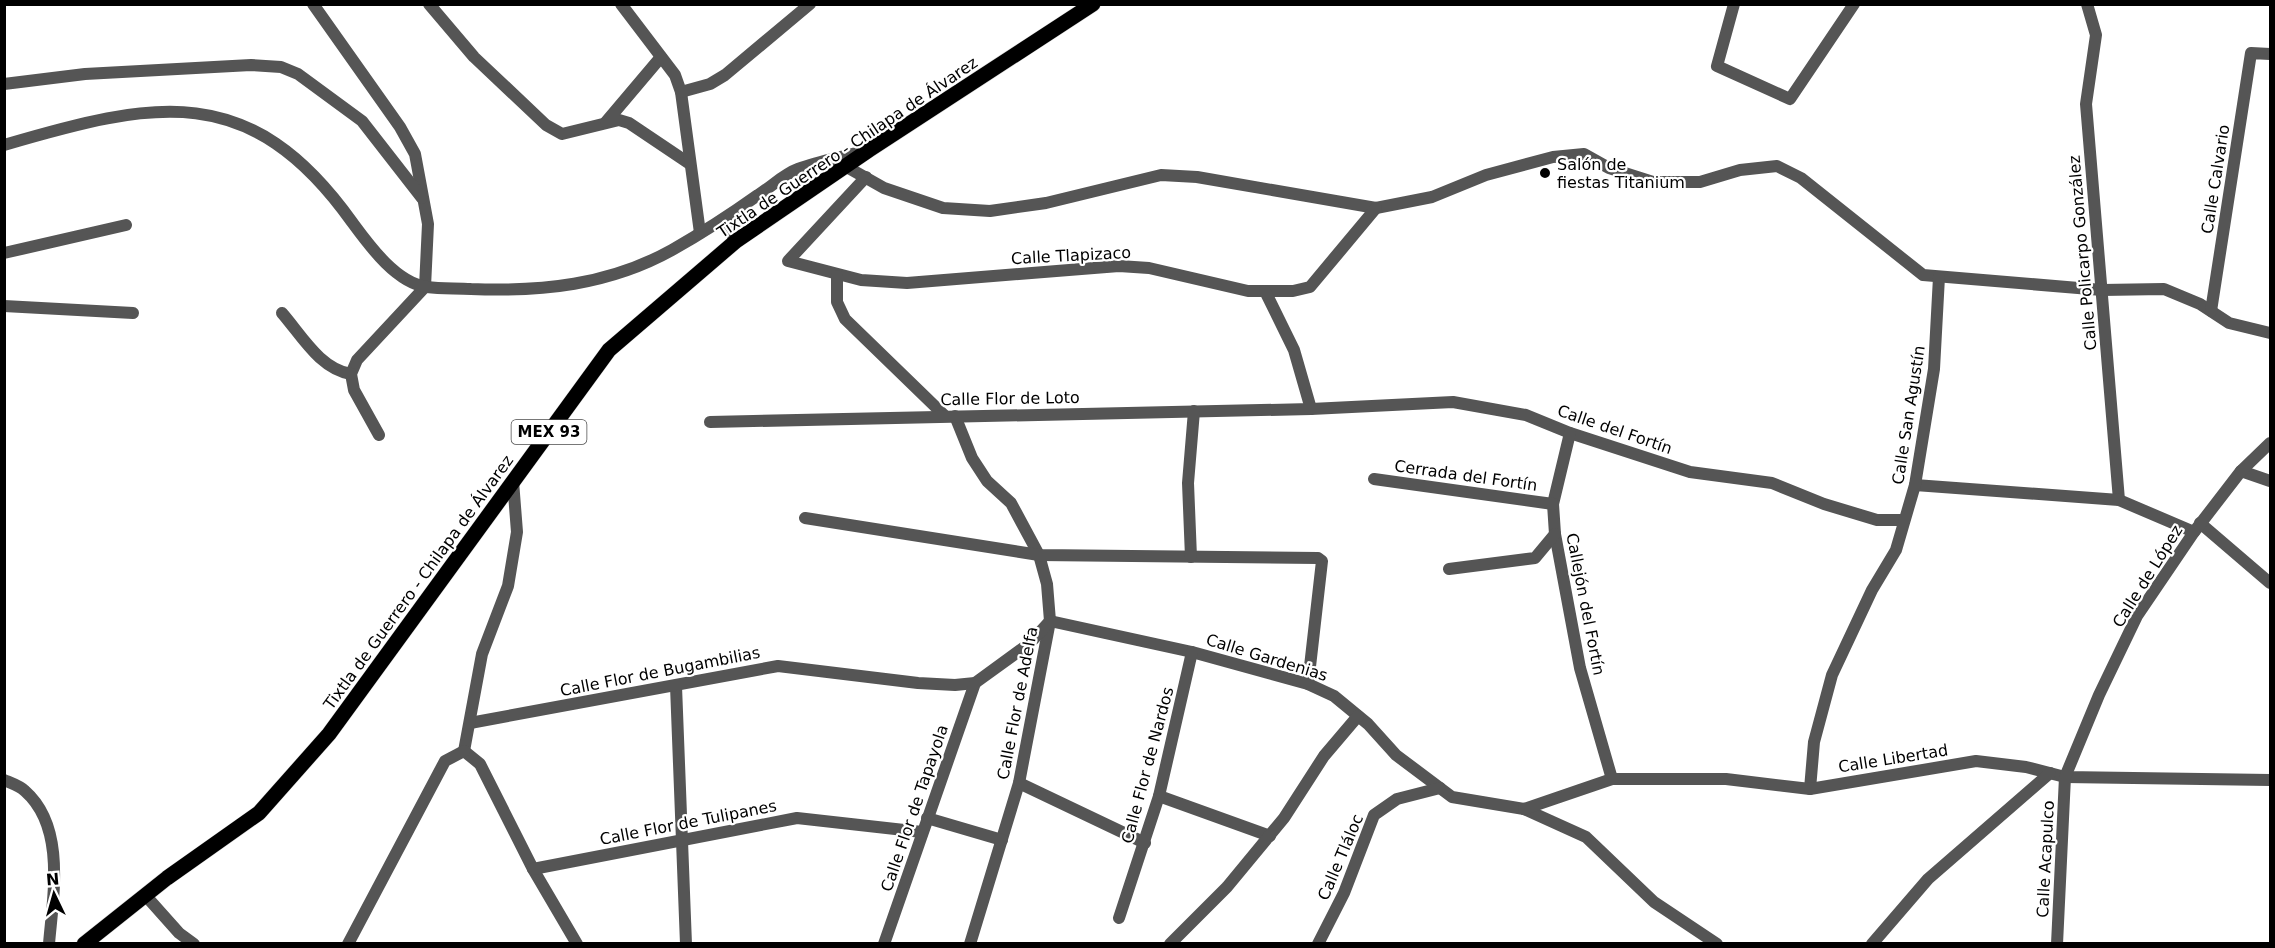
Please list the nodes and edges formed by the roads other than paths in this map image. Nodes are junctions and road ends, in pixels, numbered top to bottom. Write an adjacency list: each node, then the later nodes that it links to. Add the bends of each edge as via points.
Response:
1 (312, 4): 19 (street, via 415,153)
2 (429, 4): 13 (street, via 474,57 546,125 562,134)
3 (621, 4): 10 (street)
4 (810, 4): 12 (street, via 725,75)
5 (1093, 4): 15 (main road, Tixtla de Guerrero - Chilapa de Álvarez / MEX 93)
6 (1734, 4): 7 (street, via 1717,66 1790,99)
7 (1854, 4)
8 (2087, 4): 29 (street, Calle Policarpo González, via 2096,35 2086,104)
9 (2271, 54): 32 (street, Calle Calvario, via 2251,53)
10 (661, 57): 12 (street, via 675,75); 13 (street)
11 (4, 84): 19 (street, via 96,73 281,67 298,74 362,121)
12 (681, 92): 16 (street)
13 (606, 122): 16 (street, via 629,123)
14 (4, 145): 28 (street, via 82,122 164,111 198,111 239,122 286,148 333,194 365,240 401,276)
15 (869, 150): 17 (main road, Tixtla de Guerrero - Chilapa de Álvarez / MEX 93); 21 (street, via 796,169)
16 (690, 164): 23 (street)
17 (846, 166): 18 (street); 24 (main road, Tixtla de Guerrero - Chilapa de Álvarez / MEX 93)
18 (866, 177): 20 (street, via 884,188 943,208 990,211 1046,203 1161,175 1197,177); 26 (street, Calle Tlapizaco, via 788,261)
19 (424, 201): 28 (street, via 428,224)
20 (1376, 208): 27 (street, via 1432,196 1486,175 1584,154 1609,168 1653,182 1700,182 1740,170 1777,166 1801,178 1923,275); 30 (street, Calle Tlapizaco, via 1310,287)
21 (723, 220): 23 (street); 24 (street)
22 (126, 225): 25 (street)
23 (700, 233): 28 (street, via 626,271 566,287 518,291)
24 (736, 241): 46 (main road, Tixtla de Guerrero - Chilapa de Álvarez / MEX 93, via 609,350)
25 (4, 253)
26 (837, 276): 30 (street, Calle Tlapizaco, via 908,283 1119,266 1149,268 1248,291); 39 (street, Calle Flor de Adelfa, via 837,302 845,319)
27 (1939, 277): 29 (street); 48 (street, Calle San Agustín, via 1934,369)
28 (425, 287): 36 (street, via 357,360)
29 (2102, 290): 32 (street, via 2164,289); 49 (street, Calle Policarpo González)
30 (1265, 291): 37 (street, via 1294,350)
31 (4, 306): 33 (street)
32 (2211, 311): 35 (street, via 2229,323)
33 (133, 313)
34 (282, 313): 36 (street, via 325,363)
35 (2271, 333)
36 (351, 374): 42 (street, via 354,390)
37 (1311, 409): 38 (street, Calle Flor de Loto); 41 (street, Calle del Fortín, via 1453,402 1527,415)
38 (1194, 411): 39 (street, Calle Flor de Loto); 56 (street, via 1188,483)
39 (950, 416): 40 (street, Calle Flor de Loto); 55 (street, Calle Flor de Adelfa, via 987,481 1011,503)
40 (710, 423)
41 (1570, 434): 50 (street, Callejón del Fortín); 52 (street, Calle del Fortín, via 1690,472 1772,483 1877,520)
42 (379, 435)
43 (2271, 443): 44 (street, Calle de López)
44 (2241, 471): 47 (street); 53 (street, Calle de López)
45 (1374, 479): 50 (street, Cerrada del Fortín)
46 (513, 481): 65 (street, via 517,532 508,586 482,654); 84 (main road, Tixtla de Guerrero - Chilapa de Álvarez / MEX 93, via 321,743 259,813)
47 (2271, 481)
48 (1915, 485): 49 (street); 52 (street, Calle San Agustín)
49 (2119, 500): 53 (street)
50 (1553, 504): 54 (street, Callejón del Fortín)
51 (806, 518): 55 (street)
52 (1903, 520): 74 (street, Calle San Agustín, via 1896,550 1872,590 1832,675 1814,742)
53 (2197, 528): 58 (street); 68 (street, Calle de López, via 2137,616 2099,694)
54 (1556, 534): 57 (street, via 1535,558); 69 (street, Callejón del Fortín, via 1580,668)
55 (1039, 555): 56 (street); 59 (street, Calle Flor de Adelfa, via 1047,584)
56 (1191, 557): 62 (street, via 1322,561)
57 (1449, 569)
58 (2271, 583)
59 (1050, 621): 60 (street, Calle Gardenias); 61 (street, via 1030,643); 72 (street, Calle Flor de Adelfa)
60 (1192, 652): 62 (street, Calle Gardenias); 75 (street, Calle Flor de Nardos)
61 (975, 683): 63 (street, Calle Flor de Bugambilias, via 918,683 778,666); 77 (street, Calle Flor de Tapayola)
62 (1308, 684): 64 (street, Calle Gardenias, via 1334,696)
63 (676, 686): 65 (street, Calle Flor de Bugambilias); 81 (street)
64 (1358, 716): 73 (street, Calle Gardenias, via 1396,755); 79 (street, via 1324,756)
65 (470, 723): 66 (street)
66 (464, 751): 83 (street, via 480,764); 89 (street, via 445,761)
67 (2050, 773): 68 (street, Calle Libertad); 74 (street, Calle Libertad, via 1976,761); 97 (street, via 1928,879)
68 (2066, 777): 71 (street, Calle Libertad); 98 (street, Calle Acapulco)
69 (1612, 778): 74 (street, Calle Libertad, via 1726,779); 76 (street, Calle Libertad)
70 (4, 780): 86 (street, via 32,798 50,834 54,868)
71 (2271, 780)
72 (1019, 783): 80 (street, Calle Flor de Adelfa); 82 (street)
73 (1440, 788): 76 (street, Calle Gardenias, via 1452,797); 95 (street, Calle Tláloc, via 1397,798 1374,815 1344,893)
74 (1810, 789)
75 (1159, 796): 79 (street); 82 (street, Calle Flor de Nardos)
76 (1524, 809): 96 (street, Calle Gardenias, via 1586,837 1654,902)
77 (927, 818): 78 (street, Calle Flor de Tapayola); 80 (street)
78 (922, 832): 81 (street, Calle Flor de Tulipanes, via 797,818); 92 (street, Calle Flor de Tapayola)
79 (1270, 836): 94 (street, via 1227,887)
80 (1002, 840): 93 (street, Calle Flor de Adelfa)
81 (682, 841): 83 (street, Calle Flor de Tulipanes); 91 (street)
82 (1145, 843): 85 (street, Calle Flor de Nardos)
83 (533, 869): 90 (street)
84 (146, 896): 87 (main road, Tixtla de Guerrero - Chilapa de Álvarez / MEX 93); 88 (street)
85 (1119, 918)
86 (49, 944)
87 (84, 944)
88 (194, 944)
89 (348, 944)
90 (577, 944)
91 (686, 944)
92 (884, 944)
93 (970, 944)
94 (1170, 944)
95 (1318, 944)
96 (1717, 944)
97 (1872, 944)
98 (2057, 944)

